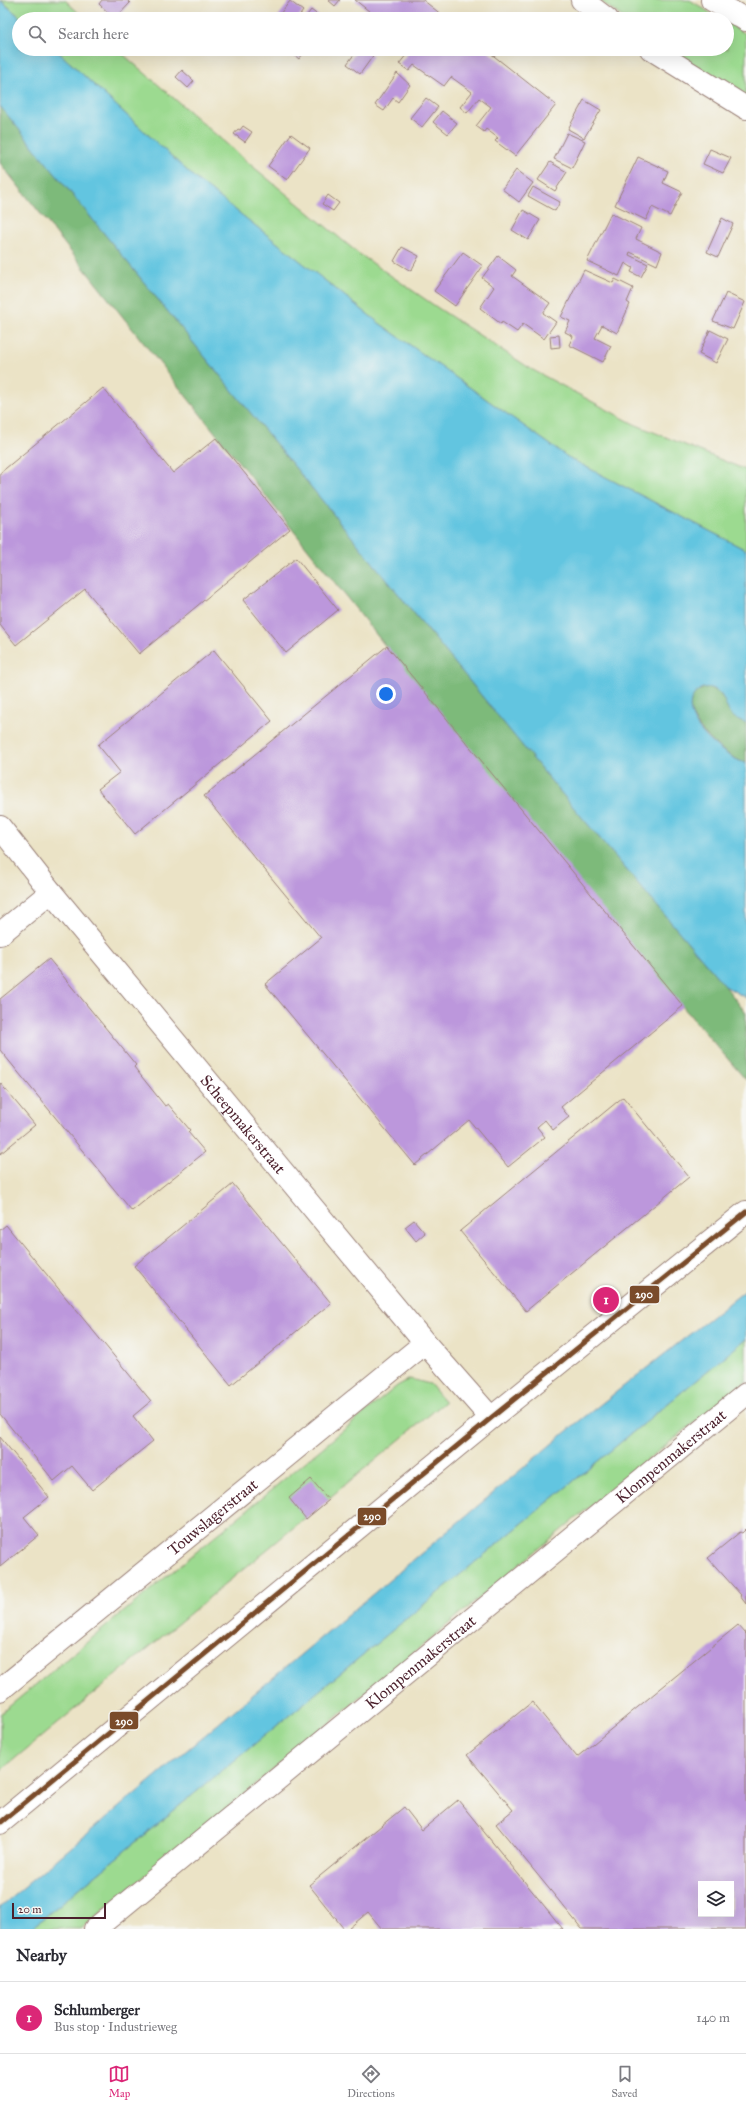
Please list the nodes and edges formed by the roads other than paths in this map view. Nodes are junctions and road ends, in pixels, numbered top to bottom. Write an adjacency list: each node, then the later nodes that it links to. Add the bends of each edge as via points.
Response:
1 (582, 0): 3 (street)
2 (712, 0): 4 (street)
3 (598, 12)
4 (732, 12)
5 (734, 13): 6 (street)
6 (746, 20)
7 (662, 56): 8 (street)
8 (746, 108)
9 (0, 827): 10 (street, Scheepmakerstraat)
10 (51, 892): 11 (street); 13 (street, Scheepmakerstraat)
11 (0, 934)
12 (746, 1212): 15 (street)
13 (425, 1343): 15 (street, Scheepmakerstraat); 16 (street, Touwslagerstraat)
14 (746, 1394): 18 (street, Klompenmakerstraat)
15 (492, 1418): 17 (street)
16 (0, 1690)
17 (0, 1823)
18 (95, 1929)

